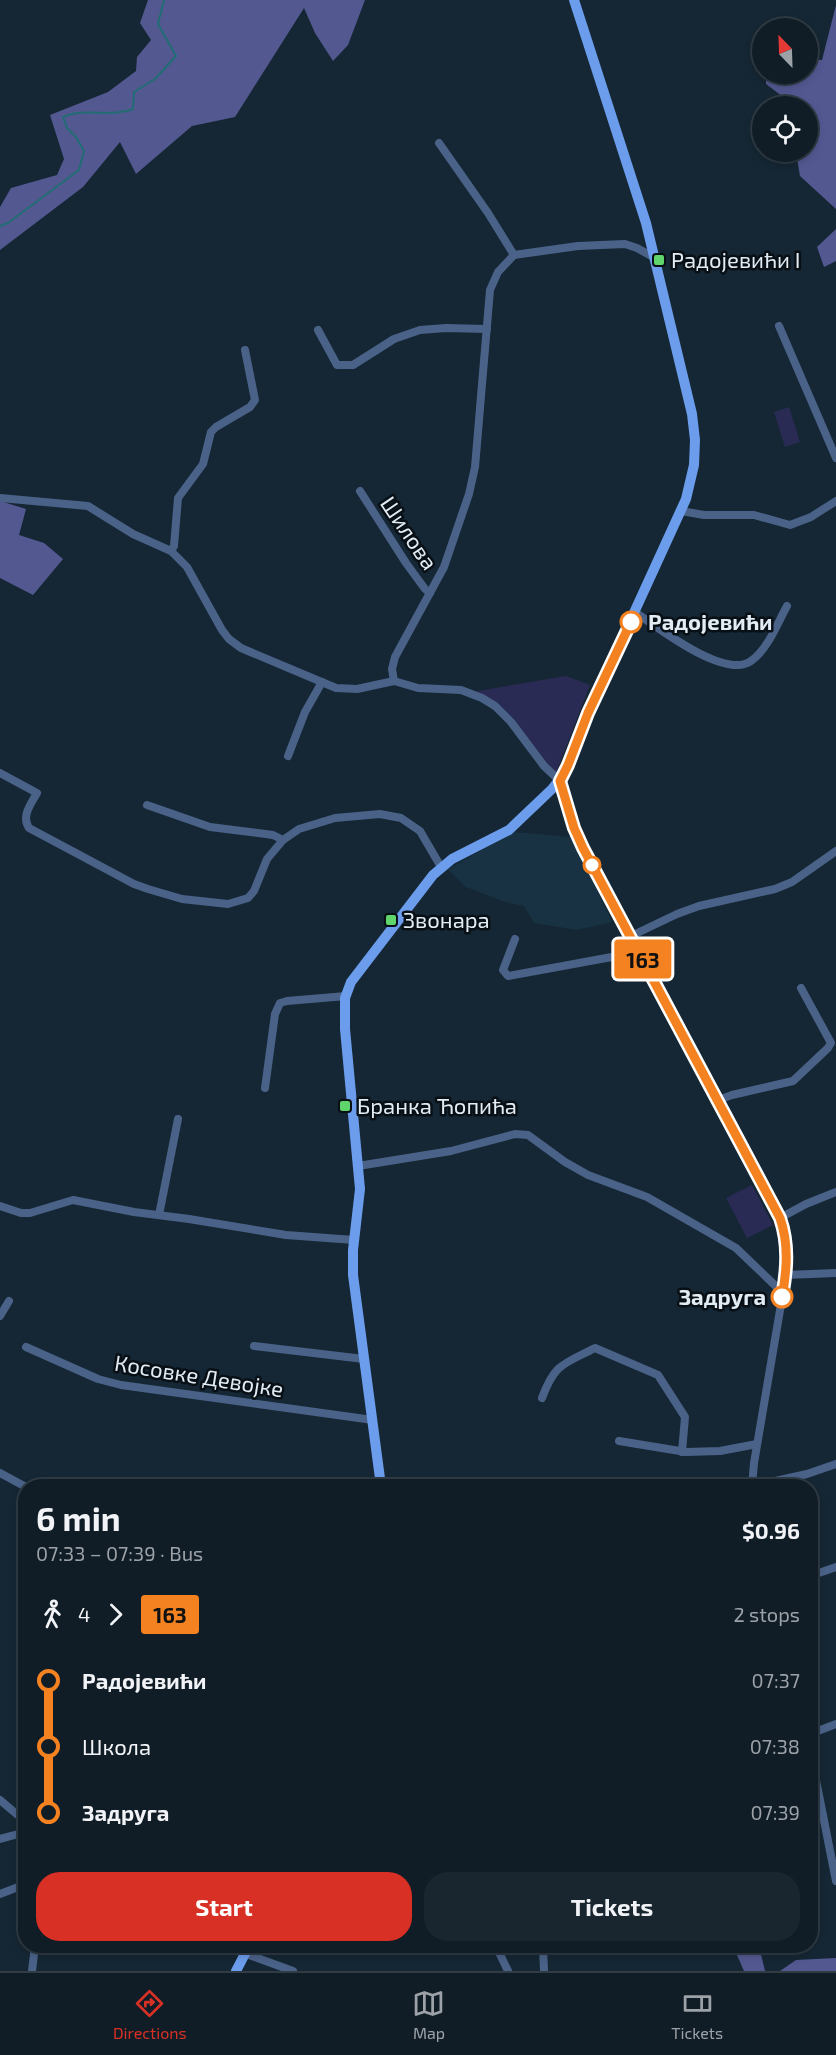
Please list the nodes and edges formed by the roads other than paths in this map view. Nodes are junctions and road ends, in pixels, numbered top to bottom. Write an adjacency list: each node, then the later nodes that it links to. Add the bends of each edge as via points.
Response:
1 (574, 0): 4 (main road)
2 (439, 143): 3 (street)
3 (514, 255): 4 (street, via 625,244); 6 (street, via 501,267 492,284)
4 (655, 258): 13 (main road, via 694,428 693,472)
5 (779, 327): 9 (street)
6 (487, 329): 7 (street, via 446,327 409,333 353,365 337,365); 15 (street, via 475,467 447,558)
7 (318, 330)
8 (245, 350): 14 (street, via 255,400 211,432 203,464 178,498)
9 (836, 458)
10 (360, 491): 15 (street, Шилова)
11 (0, 498): 14 (street, via 88,506 133,534)
12 (836, 501): 13 (street, via 790,525 754,515)
13 (681, 511): 17 (main road)
14 (171, 551): 19 (street, via 185,564 231,641)
15 (430, 593): 18 (street, via 395,657)
16 (787, 606): 17 (street, via 764,647 751,661 739,665 692,651)
17 (635, 612): 22 (main road)
18 (394, 681): 19 (street, via 352,689); 22 (street, via 418,688 461,690 482,698 511,722)
19 (322, 682): 20 (street)
20 (288, 756)
21 (0, 773): 24 (street, via 37,793 25,816 33,831 134,884 182,899 228,904 248,898 255,891 267,859)
22 (560, 781): 26 (main road, via 508,830); 27 (street, via 577,835)
23 (147, 805): 24 (street, via 210,827)
24 (283, 840): 26 (street, via 323,820 392,815 409,821 420,831)
25 (836, 851): 27 (street, via 775,890 699,906)
26 (441, 867): 31 (main road, via 363,965)
27 (631, 936): 29 (street)
28 (515, 939): 29 (street, via 503,970 508,976)
29 (639, 952): 33 (street)
30 (801, 988): 33 (street, via 831,1043 828,1048 793,1081)
31 (346, 996): 32 (street, via 280,1003 275,1014); 35 (main road, via 345,1029)
32 (265, 1088)
33 (718, 1100): 39 (street)
34 (178, 1119): 38 (street)
35 (358, 1166): 40 (main road); 43 (street, via 451,1151 515,1134 528,1136 565,1162 646,1197 736,1248)
36 (836, 1192): 39 (street)
37 (0, 1206): 38 (street, via 30,1212 74,1200)
38 (159, 1215): 40 (street, via 286,1235)
39 (780, 1218): 42 (street, via 786,1246)
40 (354, 1240): 48 (main road, via 353,1280)
41 (836, 1273): 42 (street)
42 (786, 1275): 43 (street)
43 (783, 1293): 52 (street)
44 (9, 1301): 45 (street)
45 (0, 1316)
46 (254, 1346): 48 (street)
47 (26, 1347): 50 (street, Косовке Девојке, via 121,1385)
48 (364, 1359): 50 (main road)
49 (542, 1398): 53 (street, via 560,1365 595,1348 658,1375 685,1417)
50 (373, 1420): 56 (main road)
51 (619, 1441): 53 (street)
52 (757, 1444): 53 (street, via 720,1451); 57 (street)
53 (682, 1452)
54 (836, 1464): 58 (street)
55 (0, 1473): 59 (street)
56 (380, 1479)
57 (753, 1479)
58 (784, 1479)
59 (18, 1483)
60 (836, 1567): 61 (street)
61 (818, 1573)
62 (836, 1724): 63 (street)
63 (818, 1731)
64 (818, 1790): 69 (street)
65 (0, 1800): 66 (street)
66 (18, 1815)
67 (18, 1834): 68 (street)
68 (0, 1839)
69 (836, 1879)
70 (18, 1887): 71 (street)
71 (0, 1894)
72 (34, 1953): 77 (street)
73 (245, 1953): 78 (main road)
74 (254, 1953): 79 (street)
75 (499, 1953): 80 (street)
76 (543, 1953): 81 (street)
77 (32, 1971)
78 (236, 1971)
79 (293, 1971)
80 (508, 1971)
81 (544, 1971)

